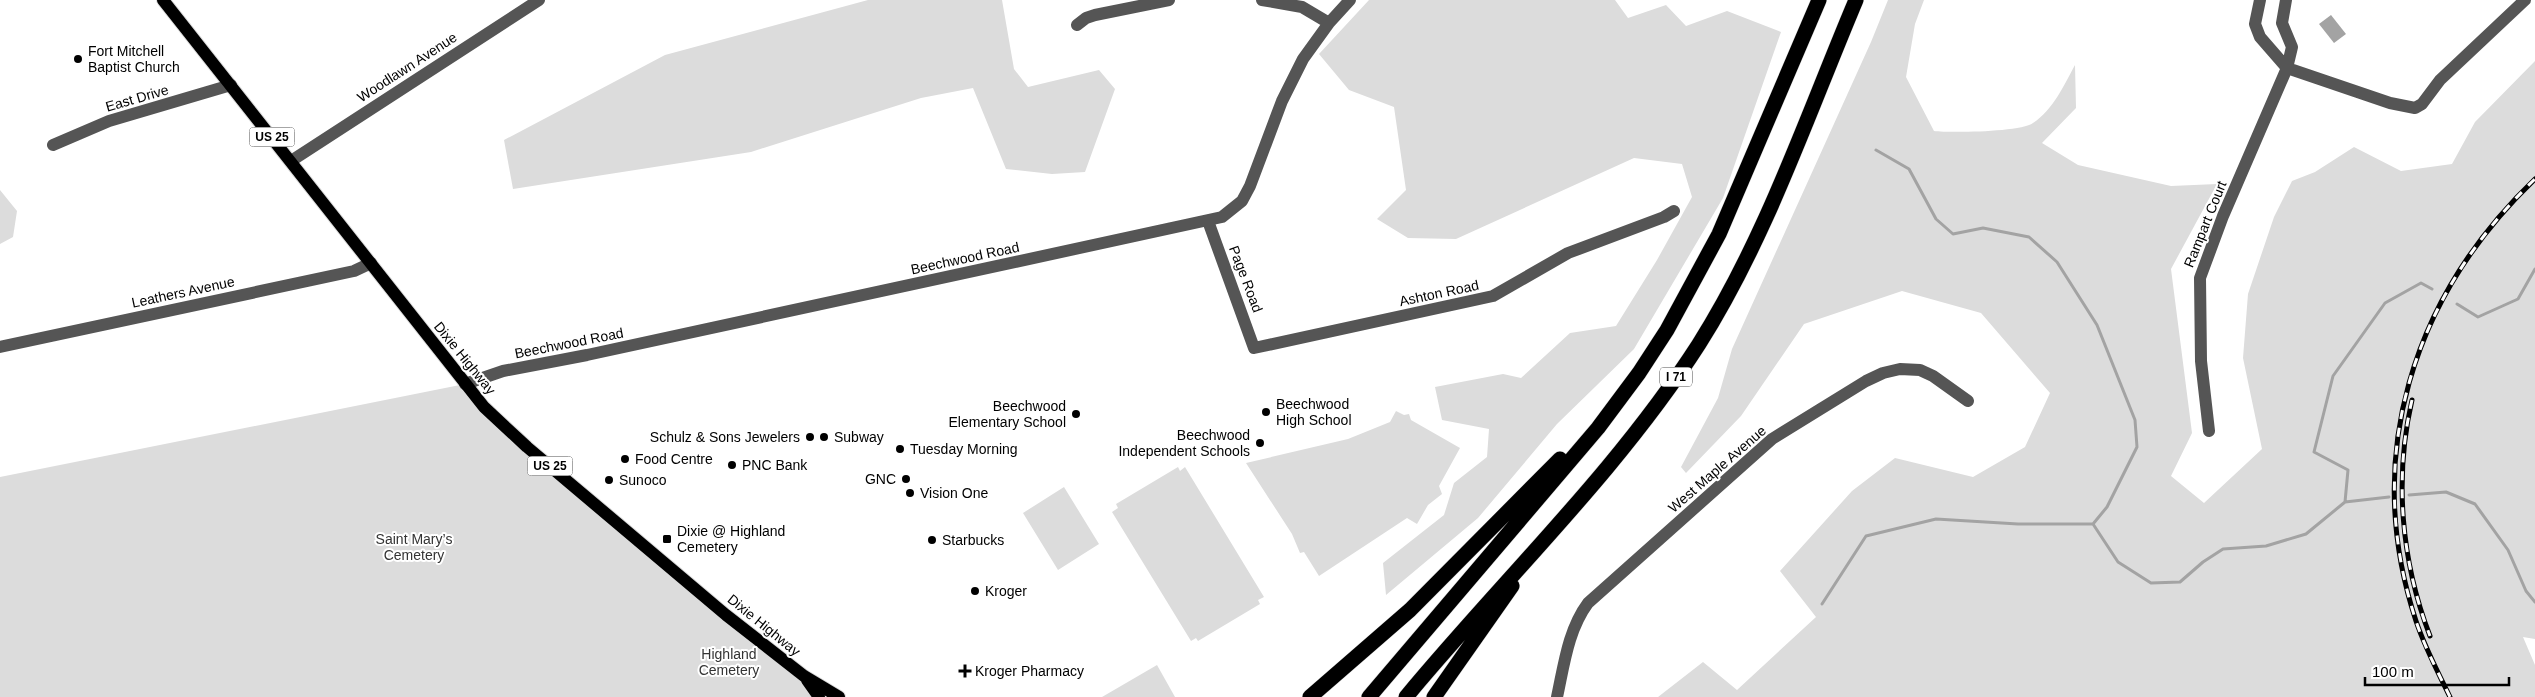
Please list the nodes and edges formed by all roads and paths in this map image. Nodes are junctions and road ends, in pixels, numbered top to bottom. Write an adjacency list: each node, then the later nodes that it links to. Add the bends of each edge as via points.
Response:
1 (163, 0): 14 (main road, Dixie Highway / US 25)
2 (540, 0): 16 (street, Woodlawn Avenue)
3 (1169, 0): 12 (street, via 1095,15)
4 (1262, 0): 11 (street, via 1302,7)
5 (1350, 0): 11 (street, Beechwood Road)
6 (1819, 0): 22 (highway, I 71, via 1720,234 1686,299)
7 (1856, 0): 26 (highway, I 71, via 1769,211 1699,344 1652,411)
8 (2260, 0): 13 (street, via 2255,24 2260,37)
9 (2286, 0): 13 (street, Rampart Court, via 2282,23 2292,47)
10 (2525, 0): 13 (street, via 2415,108 2390,103)
11 (1329, 22): 18 (street, Beechwood Road, via 1291,80 1242,201 1222,217)
12 (1077, 25)
13 (2287, 68): 25 (street, Rampart Court, via 2200,278 2201,361)
14 (231, 85): 15 (street, East Drive, via 109,121); 16 (main road, Dixie Highway / US 25)
15 (53, 145)
16 (291, 161): 19 (main road, Dixie Highway / US 25)
17 (1674, 212): 21 (street, Ashton Road, via 1568,253 1493,296)
18 (1208, 221): 21 (street, Page Road); 23 (street, Beechwood Road, via 587,356 503,371)
19 (371, 263): 20 (street, Leathers Avenue, via 354,271); 23 (main road, Dixie Highway / US 25)
20 (0, 347)
21 (1254, 348)
22 (1639, 374): 30 (highway, via 1535,485 1410,610); 31 (highway, I 71, via 1598,428)
23 (465, 384): 27 (main road, Dixie Highway / US 25, via 527,447 726,615)
24 (1968, 401): 34 (street, West Maple Avenue, via 1933,376 1920,370 1900,369 1866,381 1772,439 1588,603 1578,617 1571,637)
25 (2209, 430)
26 (1548, 535): 32 (highway, I 71); 33 (highway)
27 (804, 676): 28 (main road, Dixie Highway / US 25); 29 (main road, Dixie Highway / US 25)
28 (819, 697)
29 (839, 697)
30 (1310, 697)
31 (1369, 697)
32 (1406, 697)
33 (1434, 697)
34 (1557, 697)

